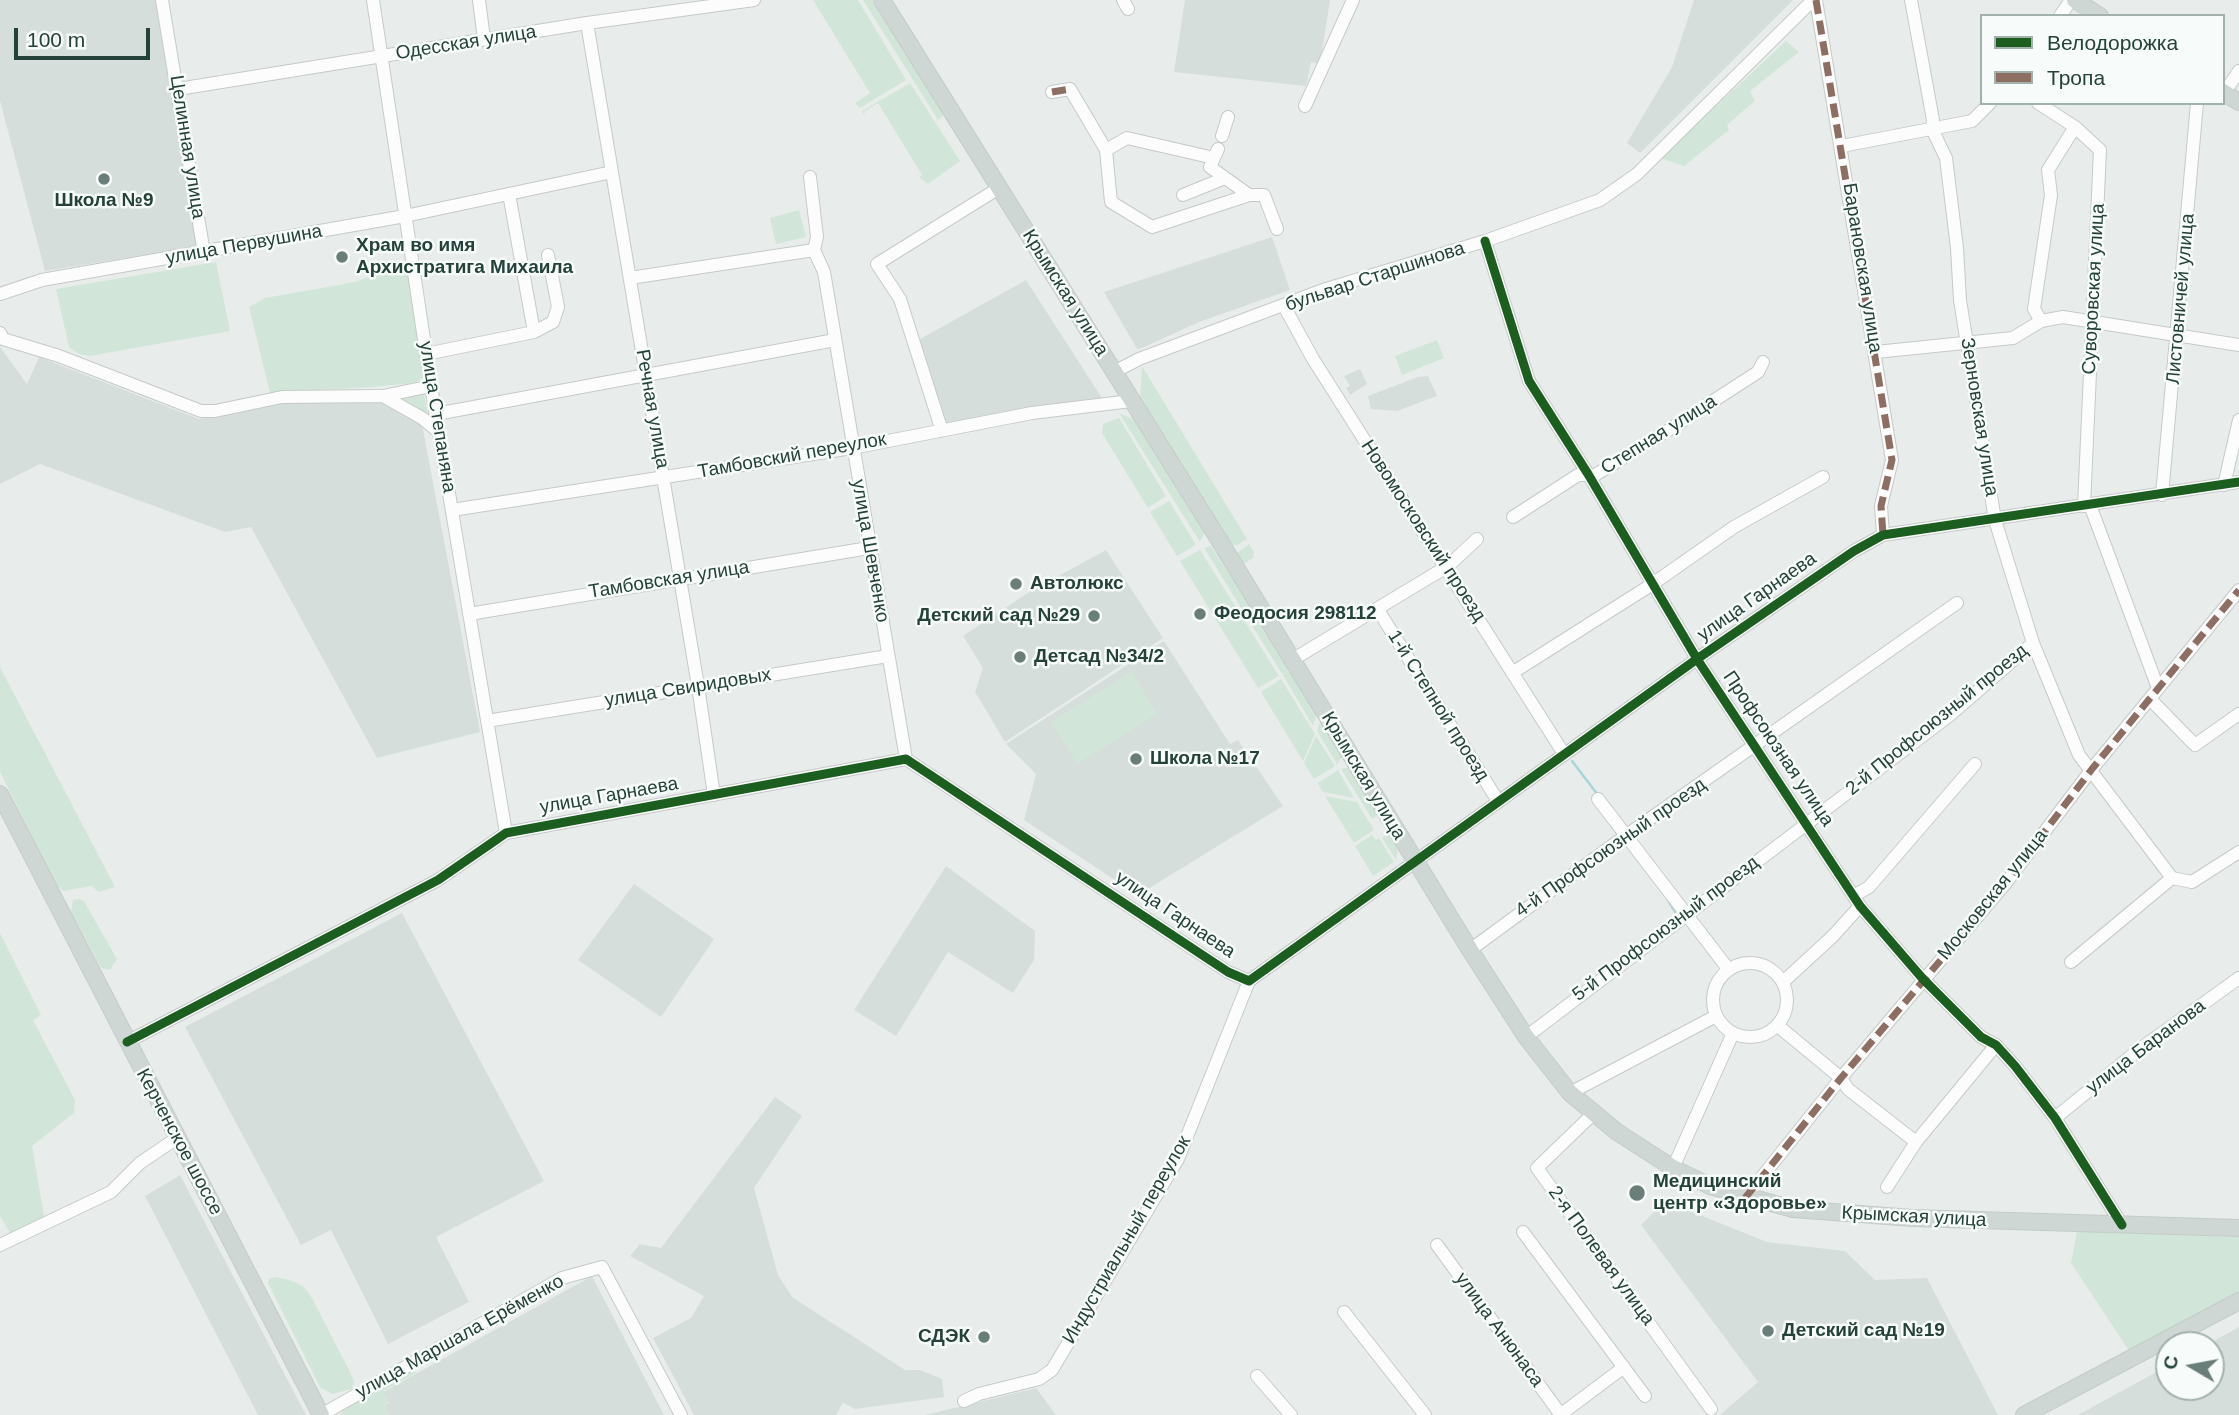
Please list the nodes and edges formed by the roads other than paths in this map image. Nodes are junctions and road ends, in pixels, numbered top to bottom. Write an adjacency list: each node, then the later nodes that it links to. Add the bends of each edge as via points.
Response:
1 (162, 0): 16 (street, Целинная улица)
2 (373, 0): 14 (street, улица Степаняна)
3 (479, 0): 13 (street)
4 (754, 0): 12 (street, Одесская улица)
5 (882, 0): 32 (main road, Крымская улица)
6 (1353, 0): 22 (street)
7 (1814, 0): 26 (street, Барановская улица); 38 (street, бульвар Старшинова, via 1637,174 1600,200)
8 (1911, 0): 25 (street, Зерновская улица)
9 (2073, 0): 10 (street); 11 (main road)
10 (2062, 14)
11 (2097, 14)
12 (587, 23): 13 (street, Одесская улица); 29 (street, Речная улица)
13 (484, 39): 14 (street, Одесская улица)
14 (382, 57): 16 (street, Одесская улица); 36 (street, улица Степаняна)
15 (2239, 71): 17 (street)
16 (178, 89): 40 (street, Целинная улица)
17 (2225, 91)
18 (1052, 92): 28 (street, via 1070,89)
19 (1988, 105): 25 (street, via 1972,121)
20 (2041, 105): 24 (street, Суворовская улица)
21 (2197, 105): 49 (street, Листовничей улица)
22 (1305, 106)
23 (1228, 117): 27 (street)
24 (2075, 127): 45 (street, via 2048,170 2051,195 2034,309); 46 (street, Суворовская улица, via 2100,150)
25 (1932, 129): 26 (street); 51 (street, Зерновская улица, via 1946,158)
26 (1842, 146): 53 (street, Барановская улица)
27 (1218, 148): 28 (street, via 1127,138); 31 (street, via 1210,167)
28 (1106, 150): 35 (street, via 1111,202 1152,227)
29 (612, 172): 33 (street, улица Первушина); 42 (street, Речная улица)
30 (810, 177): 39 (street, улица Шевченко, via 817,237)
31 (1226, 178): 34 (street); 35 (street)
32 (999, 188): 56 (main road, Крымская улица); 63 (street, via 877,264 900,299)
33 (509, 194): 36 (street, улица Первушина); 47 (street)
34 (1184, 195)
35 (1249, 195): 37 (street, via 1264,195)
36 (405, 216): 40 (street, улица Первушина); 54 (street, улица Степаняна)
37 (1277, 229)
38 (1485, 241): 44 (street, бульвар Старшинова); 66 (street, Профсоюзная улица, via 1529,381)
39 (814, 250): 42 (street); 50 (street, улица Шевченко, via 824,272)
40 (204, 253): 43 (street, улица Первушина, via 43,280)
41 (548, 256): 47 (street, via 558,307 553,323)
42 (630, 278): 57 (street, Речная улица)
43 (0, 294)
44 (1284, 306): 56 (street, бульвар Старшинова); 79 (street, Новомосковский проезд, via 1312,359)
45 (2042, 321): 46 (street, via 2063,317); 51 (street, via 2012,338)
46 (2092, 322): 49 (street); 72 (street, Суворовская улица)
47 (534, 332): 54 (street)
48 (0, 333): 59 (street, via 3,339 201,411 282,397)
49 (2177, 337): 52 (street); 71 (street, Листовничей улица)
50 (835, 340): 57 (street); 65 (street, улица Шевченко)
51 (1968, 342): 53 (street); 75 (street, Зерновская улица)
52 (2239, 345)
53 (1876, 352): 76 (street, Барановская улица, via 1892,460 1881,506)
54 (426, 354): 58 (street, улица Степаняна)
55 (1763, 362): 66 (street, Степная улица, via 1758,372 1670,429 1595,475)
56 (1114, 372): 60 (main road, Крымская улица)
57 (646, 374): 61 (street); 68 (street, Речная улица)
58 (431, 386): 59 (street); 61 (street, улица Степаняна)
59 (383, 396): 64 (street)
60 (1131, 401): 63 (street, Тамбовский переулок); 89 (main road, Крымская улица)
61 (436, 414): 64 (street, улица Степаняна)
62 (2239, 420): 70 (street)
63 (941, 428): 65 (street, Тамбовский переулок)
64 (439, 432): 73 (street, улица Степаняна)
65 (852, 448): 68 (street, Тамбовский переулок); 78 (street, улица Шевченко)
66 (1588, 474): 74 (street, Степная улица, via 1578,475); 81 (street, Профсоюзная улица)
67 (1823, 477): 81 (street, via 1734,527)
68 (663, 478): 73 (street, Тамбовский переулок); 80 (street, Речная улица)
69 (2239, 482): 70 (street, улица Гарнаева)
70 (2224, 485): 71 (street, улица Гарнаева)
71 (2162, 495): 72 (street, улица Гарнаева)
72 (2087, 505): 75 (street, улица Гарнаева); 92 (street, Суворовская улица)
73 (452, 510): 85 (street, улица Степаняна)
74 (1513, 517)
75 (1995, 520): 76 (street, улица Гарнаева); 86 (street, Зерновская улица)
76 (1883, 535): 88 (street, улица Гарнаева)
77 (1477, 539): 79 (street)
78 (869, 548): 80 (street, Тамбовская улица); 87 (street, улица Шевченко)
79 (1448, 566): 84 (street); 90 (street, Новомосковский проезд)
80 (680, 578): 85 (street, Тамбовская улица); 91 (street, Речная улица)
81 (1651, 585): 88 (street, Профсоюзная улица); 90 (street)
82 (2239, 590): 92 (street, Московская улица)
83 (1957, 603): 96 (street, 4-й Профсоюзный проезд)
84 (1378, 610): 89 (street); 104 (street, 1-й Степной проезд)
85 (469, 614): 95 (street, улица Степаняна)
86 (2033, 643): 100 (street, Зерновская улица, via 2079,755); 105 (street, 2-й Профсоюзный проезд, via 1950,715)
87 (888, 656): 91 (street, улица Свиридовых); 98 (street, улица Шевченко)
88 (1697, 659): 96 (street, Профсоюзная улица); 97 (street, улица Гарнаева)
89 (1292, 660): 109 (main road, Крымская улица)
90 (1512, 673): 97 (street, Новомосковский проезд)
91 (698, 686): 95 (street, улица Свиридовых); 102 (street, Речная улица)
92 (2158, 688): 93 (street, Московская улица)
93 (2150, 699): 94 (street, via 2195,745); 100 (street, Московская улица)
94 (2239, 714)
95 (487, 721): 106 (street, улица Степаняна)
96 (1753, 747): 105 (street, Профсоюзная улица); 107 (street, 4-й Профсоюзный проезд)
97 (1564, 754): 104 (street, улица Гарнаева)
98 (906, 759): 102 (street, улица Гарнаева); 118 (street, улица Гарнаева, via 1219,966)
99 (1975, 764): 111 (street)
100 (2092, 769): 110 (street, Зерновская улица); 117 (street, Московская улица, via 2005,884)
101 (0, 794): 124 (main road, Керченское шоссе)
102 (714, 795): 106 (street, улица Гарнаева)
103 (1598, 799): 107 (street)
104 (1498, 801): 109 (street, улица Гарнаева)
105 (1807, 823): 111 (street, Профсоюзная улица); 112 (street, 5-й Профсоюзный проезд)
106 (506, 833): 124 (street, улица Гарнаева, via 438,880)
107 (1624, 837): 112 (street); 113 (street, 4-й Профсоюзный проезд)
108 (2239, 852): 110 (street, via 2192,882)
109 (1415, 861): 113 (main road, Крымская улица); 118 (street, улица Гарнаева)
110 (2172, 878): 114 (street)
111 (1857, 900): 117 (street, Профсоюзная улица); 119 (street, via 1833,936)
112 (1684, 915): 115 (street); 123 (street, 5-й Профсоюзный проезд)
113 (1469, 950): 123 (main road, Крымская улица)
114 (2071, 962)
115 (1728, 970): 119 (street, via 1758,964 1773,970); 120 (street, via 1714,990)
116 (2239, 978): 129 (street, улица Баранова)
117 (1923, 979): 125 (street, Профсоюзная улица, via 1980,1037); 126 (street, Московская улица)
118 (1249, 981): 145 (street, Индустриальный переулок, via 1178,1159 1052,1370 1039,1379)
119 (1783, 982): 121 (street, via 1788,997)
120 (1716, 1016): 122 (street); 127 (street)
121 (1778, 1026): 122 (street, via 1748,1038); 126 (street)
122 (1733, 1034): 132 (street)
123 (1526, 1037): 127 (main road, Крымская улица)
124 (127, 1042): 130 (main road, Керченское шоссе)
125 (1996, 1045): 129 (street, Профсоюзная улица); 131 (street)
126 (1841, 1078): 131 (street, via 1847,1089); 134 (street, Московская улица)
127 (1570, 1093): 128 (main road, Крымская улица)
128 (1594, 1113): 132 (main road, Крымская улица); 146 (street, 2-я Полевая улица, via 1537,1168)
129 (2054, 1118): 135 (street, Профсоюзная улица)
130 (177, 1138): 138 (street, via 140,1163 111,1192); 147 (main road, Керченское шоссе)
131 (1916, 1142): 133 (street)
132 (1673, 1168): 134 (main road, Крымская улица)
133 (1887, 1187)
134 (1745, 1198): 135 (main road, Крымская улица, via 1852,1215)
135 (2122, 1225): 136 (main road, Крымская улица)
136 (2239, 1228)
137 (1523, 1232): 142 (street)
138 (0, 1245)
139 (1437, 1245): 151 (street, улица Анюнаса)
140 (2239, 1301): 152 (main road)
141 (1344, 1312): 150 (street)
142 (1624, 1367): 144 (street); 151 (street)
143 (1258, 1376): 149 (street)
144 (1645, 1396)
145 (964, 1401)
146 (1711, 1409)
147 (321, 1415): 148 (street, улица Маршала Ерёменко, via 562,1278 602,1267)
148 (681, 1415)
149 (1291, 1415)
150 (1425, 1415)
151 (1561, 1415)
152 (2024, 1415)

